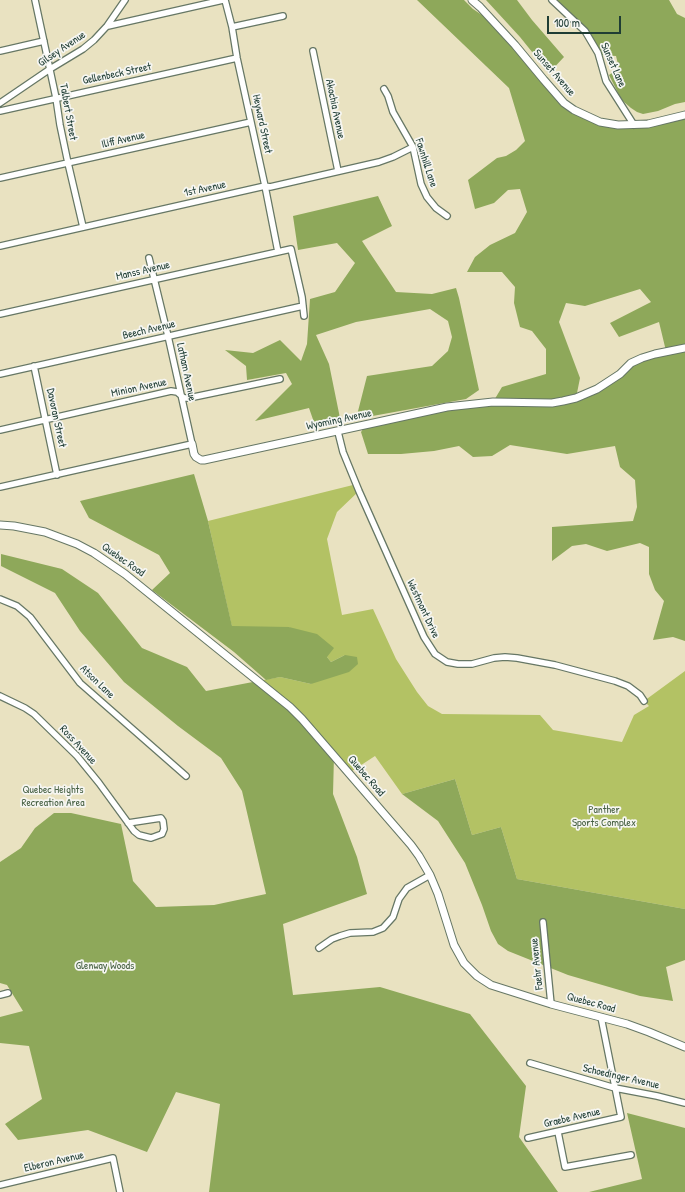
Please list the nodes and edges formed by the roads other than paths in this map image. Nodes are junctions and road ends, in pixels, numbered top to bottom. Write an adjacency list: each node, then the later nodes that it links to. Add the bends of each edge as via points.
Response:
1 (35, 0): 9 (street, Talbert Street)
2 (125, 0): 7 (street, Gilsey Avenue)
3 (224, 0): 7 (street); 8 (street, Heyward Street)
4 (472, 0): 20 (street, Sunset Avenue, via 515,45 564,104 600,122)
5 (552, 0): 20 (street, Sunset Lane, via 585,30 598,53 606,81)
6 (283, 16): 8 (street)
7 (107, 26): 13 (street, Gilsey Avenue, via 83,49)
8 (232, 26): 12 (street, Heyward Street)
9 (44, 41): 10 (street); 13 (street, Talbert Street)
10 (0, 51)
11 (313, 51): 23 (street, Akochia Avenue)
12 (238, 58): 15 (street, Gellenbeck Street); 19 (street, Heyward Street)
13 (50, 69): 15 (street, Talbert Street); 16 (street, Gilsey Avenue)
14 (384, 89): 21 (street, Fawnhill Lane, via 393,112)
15 (56, 98): 17 (street, Gellenbeck Street); 22 (street, Talbert Street)
16 (0, 104)
17 (0, 110)
18 (685, 115): 20 (street, Sunset Avenue)
19 (251, 122): 22 (street, Iliff Avenue); 25 (street, Heyward Street)
20 (634, 125)
21 (413, 147): 23 (street, 1st Avenue, via 379,162); 26 (street, Fawnhill Lane, via 426,197)
22 (68, 163): 24 (street, Iliff Avenue); 27 (street, Talbert Street)
23 (338, 171): 25 (street, 1st Avenue)
24 (0, 178)
25 (265, 186): 27 (street, 1st Avenue); 29 (street, Heyward Street)
26 (447, 216)
27 (83, 227): 28 (street, 1st Avenue)
28 (0, 246)
29 (278, 252): 31 (street, Manss Avenue); 32 (street, Manss Avenue, via 291,249)
30 (149, 258): 31 (street, Latham Avenue)
31 (155, 279): 33 (street, Manss Avenue); 35 (street, Latham Avenue)
32 (303, 306): 34 (street); 35 (street, Beech Avenue)
33 (0, 314)
34 (304, 316)
35 (168, 336): 37 (street, Beech Avenue); 40 (street, Latham Avenue)
36 (685, 348): 43 (street, Wyoming Avenue, via 642,358 631,363 620,374 597,389 563,402 493,402 447,407)
37 (34, 366): 38 (street, Beech Avenue); 41 (street, Davoran Street)
38 (0, 374)
39 (280, 379): 40 (street, Minion Avenue, via 189,398)
40 (181, 396): 41 (street, Minion Avenue, via 171,391); 44 (street, Latham Avenue)
41 (46, 419): 42 (street, Minion Avenue); 45 (street, Davoran Street)
42 (0, 430)
43 (338, 432): 44 (street, Wyoming Avenue, via 204,460 196,457); 50 (street, Westmont Drive, via 359,491 424,637 436,654 447,662 458,664 472,664 505,657 555,665 628,686)
44 (192, 444): 45 (street)
45 (57, 474): 46 (street)
46 (0, 487)
47 (0, 525): 53 (street, Quebec Road, via 45,532 94,553 125,574 268,689 302,719 411,845)
48 (0, 599): 51 (street, Atson Lane, via 17,606 30,617 80,682)
49 (0, 696): 52 (street, Ross Avenue, via 34,714 77,756)
50 (644, 701)
51 (186, 776)
52 (128, 823): 52 (street, Ross Avenue, via 134,831 144,837 158,836 164,829 164,821 161,818)
53 (430, 875): 55 (street, via 407,888 399,899 393,918 383,928 373,932 340,936); 58 (street, Quebec Road, via 454,945 470,969 491,985)
54 (543, 922): 58 (street, Faehr Avenue)
55 (319, 948)
56 (8, 993): 57 (street)
57 (0, 995)
58 (551, 1004): 59 (street, Quebec Road)
59 (601, 1017): 60 (street, Quebec Road, via 649,1032); 62 (street)
60 (685, 1047)
61 (530, 1063): 62 (street, Schoedinger Avenue)
62 (615, 1088): 63 (street, Schoedinger Avenue); 64 (street, Graebe Avenue, via 621,1117)
63 (685, 1103)
64 (558, 1132): 65 (street, Graebe Avenue); 66 (street, via 565,1167)
65 (528, 1138)
66 (630, 1155)
67 (0, 1185): 68 (street, Elberon Avenue, via 113,1158)
68 (120, 1192)

